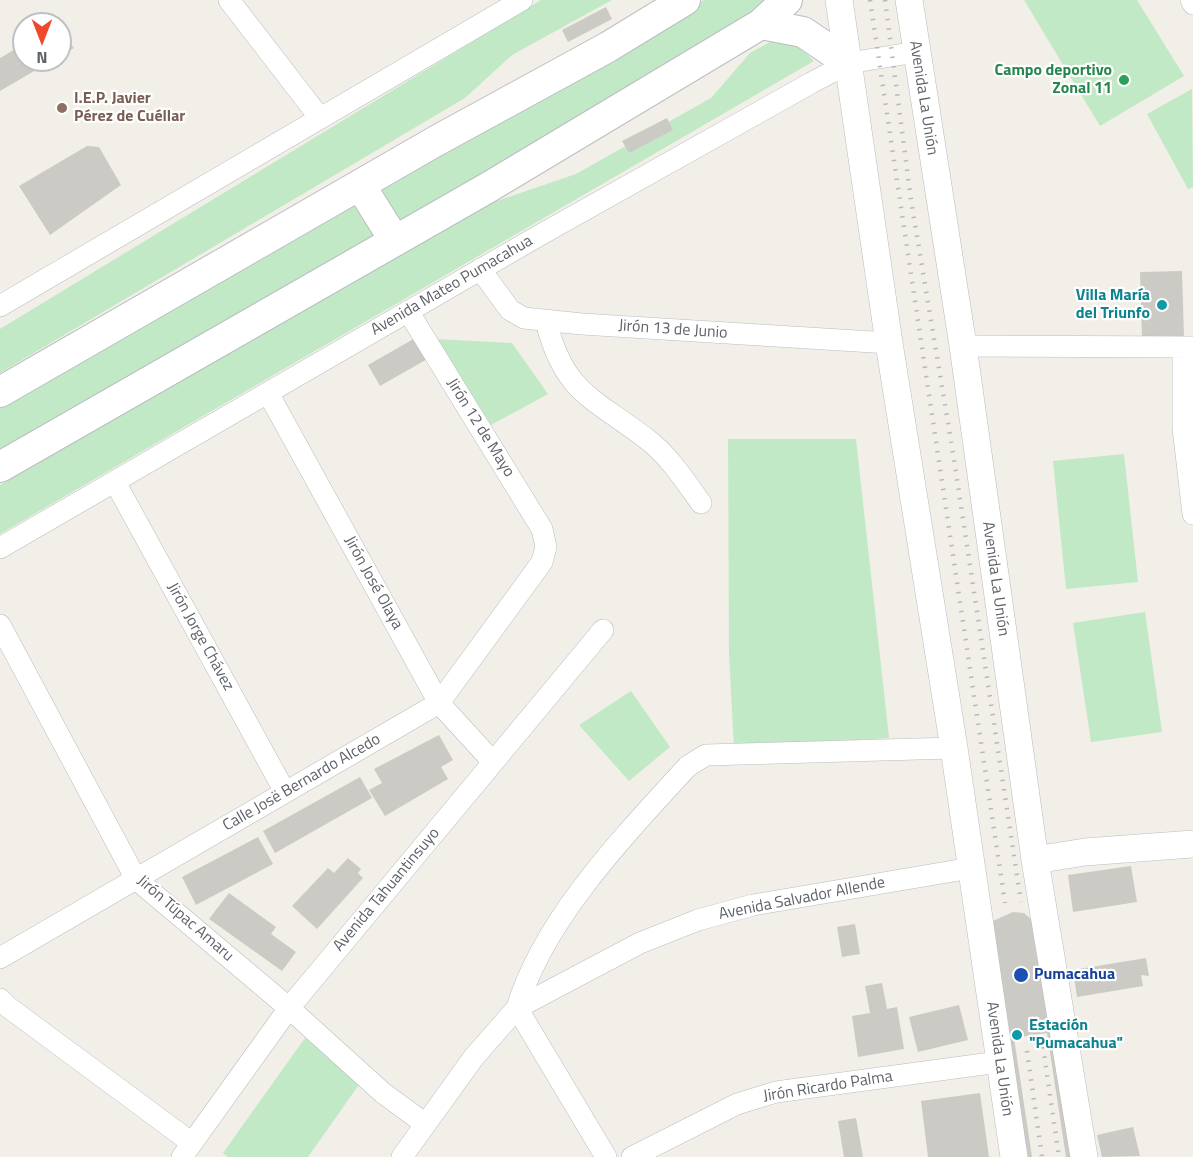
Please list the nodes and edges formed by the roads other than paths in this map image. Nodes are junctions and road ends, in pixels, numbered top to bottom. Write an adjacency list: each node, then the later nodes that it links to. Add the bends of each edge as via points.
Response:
1 (229, 0): 12 (street)
2 (522, 0): 12 (street)
3 (685, 0): 13 (main road)
4 (788, 0): 9 (main road)
5 (839, 0): 11 (street, Avenida La Unión)
6 (909, 0): 10 (street, Avenida La Unión)
7 (1191, 0): 8 (street)
8 (1193, 4)
9 (761, 24): 11 (main road, via 803,32); 14 (main road)
10 (916, 52): 11 (street, Avenida Mateo Pumacahua); 20 (street, Avenida La Unión)
11 (849, 63): 15 (street, Avenida Mateo Pumacahua); 19 (street, Avenida La Unión)
12 (320, 118): 16 (street)
13 (360, 185): 14 (main road); 22 (main road)
14 (395, 241): 24 (main road)
15 (480, 269): 17 (street, Avenida Mateo Pumacahua); 18 (street, Jirón 13 de Junio, via 510,310 524,318)
16 (0, 306)
17 (408, 311): 23 (street, Avenida Mateo Pumacahua); 28 (street, Jirón 12 de Mayo, via 542,529)
18 (546, 321): 19 (street, Jirón 13 de Junio); 26 (street, via 559,364 578,387 672,462)
19 (889, 343): 33 (street, Avenida La Unión)
20 (963, 346): 21 (street); 37 (street, Avenida La Unión)
21 (1188, 348): 27 (street, via 1183,428)
22 (0, 392)
23 (268, 393): 25 (street, Avenida Mateo Pumacahua); 32 (street, Jirón José Olaya)
24 (0, 467)
25 (115, 482): 29 (street, Avenida Mateo Pumacahua); 35 (street, Jirón Jorge Chávez)
26 (701, 503)
27 (1193, 514)
28 (546, 547): 32 (street, Calle Josë Bernardo Alcedo, via 542,561)
29 (0, 548)
30 (0, 625): 39 (street, Jirón Túpac Amaru)
31 (603, 630): 34 (street, Avenida Tahuantinsuyo)
32 (439, 703): 34 (street, Jirón José Olaya); 35 (street, Calle Josë Bernardo Alcedo)
33 (954, 748): 38 (street, Avenida La Unión); 43 (street, via 706,755 688,766 598,869 546,942 527,975)
34 (493, 762): 42 (street, Avenida Tahuantinsuyo)
35 (285, 792): 39 (street, Calle Josë Bernardo Alcedo)
36 (1193, 844): 37 (street)
37 (1035, 860): 51 (street, Avenida La Unión)
38 (971, 868): 43 (street, Avenida Salvador Allende, via 753,905 698,920 640,943); 44 (street, Avenida La Unión)
39 (136, 879): 40 (street, Calle Josë Bernardo Alcedo); 42 (street, Jirón Túpac Amaru)
40 (0, 958)
41 (0, 999): 46 (street)
42 (289, 1008): 45 (street, Jirón Túpac Amaru, via 382,1093); 46 (street, Avenida Tahuantinsuyo)
43 (517, 1008): 45 (street, Avenida Salvador Allende); 48 (street)
44 (999, 1062): 49 (street, Jirón Ricardo Palma, via 776,1092 737,1104); 50 (street, Avenida La Unión)
45 (424, 1124): 47 (street, Avenida Salvador Allende)
46 (187, 1150)
47 (402, 1157)
48 (606, 1157)
49 (632, 1157)
50 (1014, 1157)
51 (1084, 1157)

